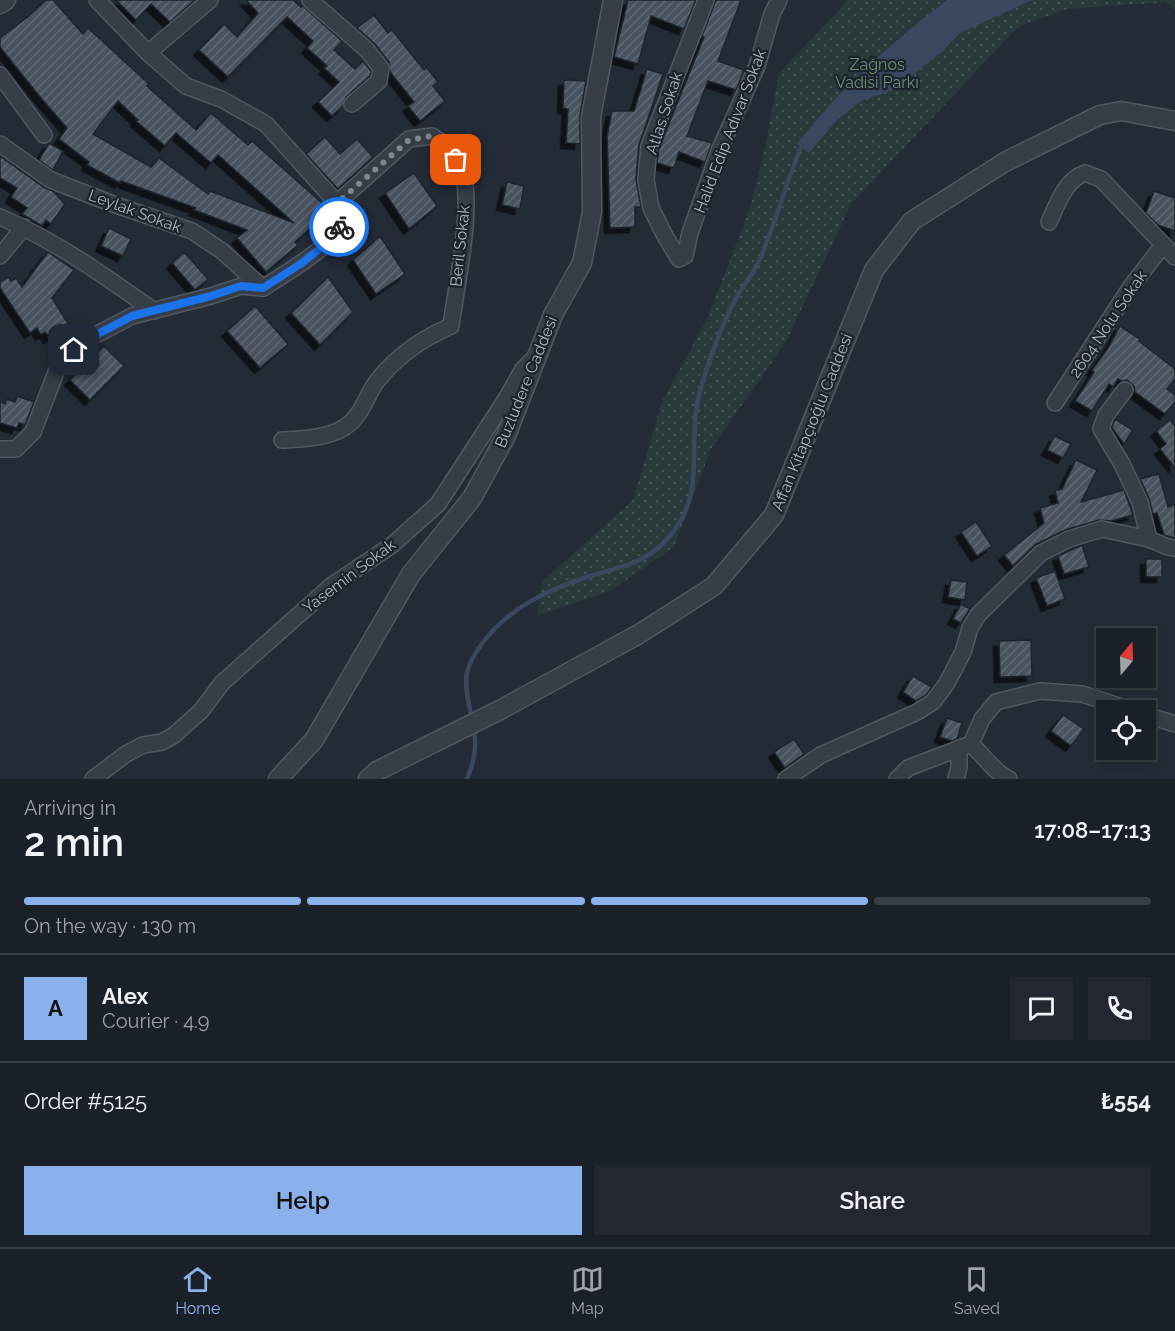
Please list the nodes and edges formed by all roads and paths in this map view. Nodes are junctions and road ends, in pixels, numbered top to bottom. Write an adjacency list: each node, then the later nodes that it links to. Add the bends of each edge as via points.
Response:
1 (6, 0): 8 (street)
2 (96, 0): 9 (street)
3 (210, 0): 9 (street)
4 (310, 0): 11 (street, via 367,50 381,68 379,81)
5 (613, 0): 25 (street, Buzludere Caddesi, via 591,117 592,212 582,263 553,315)
6 (706, 0): 22 (street, Atlas Sokak, via 649,146 646,180 651,208)
7 (779, 0): 22 (street, Halid Edip Adıvar Sokak, via 757,66 719,151 685,256)
8 (0, 4)
9 (148, 52): 15 (street, via 186,86 221,99 266,124)
10 (0, 75): 13 (street)
11 (352, 104)
12 (1175, 122): 39 (street, Affan Kitapçıoğlu Caddesi, via 1121,111 1100,115 1005,162 912,221 874,270 774,515 714,586 639,634)
13 (44, 135)
14 (0, 144): 23 (street, Leylak Sokak, via 51,180 192,231 222,251)
15 (337, 203): 23 (street, via 341,222 334,237); 28 (street, Beril Sokak, via 409,140 432,136 449,147 463,174 466,202 451,326 431,334 398,359 377,382 360,413 345,427 309,439)
16 (0, 217): 18 (street)
17 (1049, 222): 19 (street, via 1062,194 1077,176 1085,173 1101,179)
18 (24, 227): 20 (street); 24 (street, via 98,270)
19 (1163, 245): 21 (street); 27 (street, 2604 Nolu Sokak)
20 (0, 256)
21 (1175, 257)
22 (679, 259)
23 (263, 288): 24 (street, via 241,286)
24 (154, 311): 29 (street, via 132,316 74,350 58,367 33,432 16,449)
25 (538, 354): 37 (street, Yasemin Sokak, via 523,369 438,504 392,545 323,593 222,683 201,711 172,736 126,754); 38 (street, Buzludere Caddesi, via 506,436 472,498 411,574 314,740)
26 (1125, 390): 30 (street, via 1106,415 1101,429 1140,502)
27 (1054, 403)
28 (282, 440)
29 (0, 449)
30 (1149, 539): 31 (street); 40 (street, via 1102,529 1041,553 978,615 947,683 933,702 821,755)
31 (1175, 548)
32 (1100, 700): 35 (street, via 1082,694 1040,691 996,702)
33 (1156, 718): 34 (street)
34 (1175, 724)
35 (965, 746): 36 (street, via 985,756); 41 (street, via 908,768); 42 (street)
36 (1003, 778)
37 (93, 779)
38 (278, 779)
39 (368, 779)
40 (786, 779)
41 (897, 779)
42 (956, 779)

